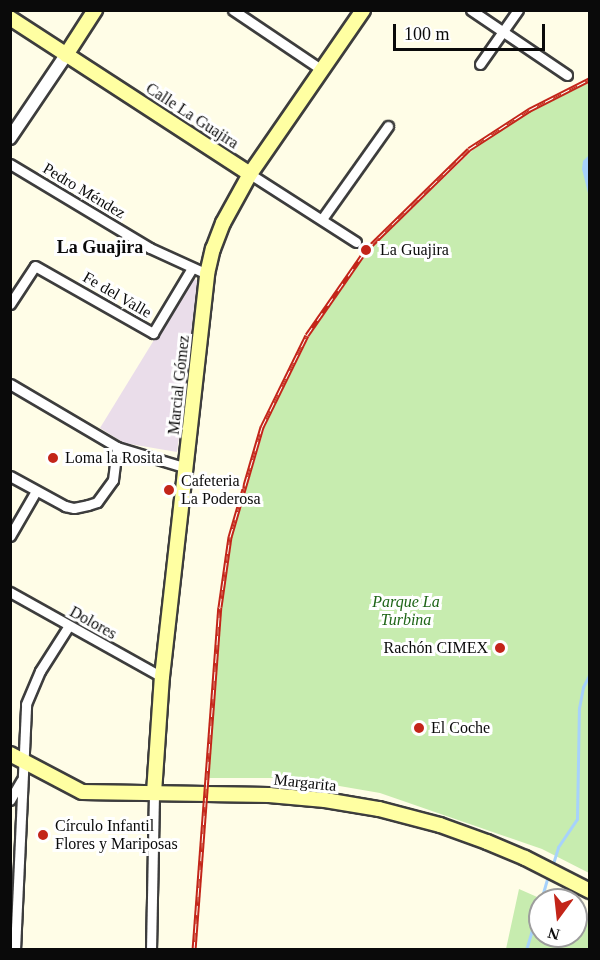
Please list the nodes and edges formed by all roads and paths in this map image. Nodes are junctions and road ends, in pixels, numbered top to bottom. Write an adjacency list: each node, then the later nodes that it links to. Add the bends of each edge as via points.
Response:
1 (95, 10): 8 (main road)
2 (233, 10): 10 (street)
3 (363, 10): 10 (main road, Marcial Gómez)
4 (471, 10): 7 (street)
5 (518, 10): 7 (street)
6 (10, 18): 8 (main road, Calle La Guajira)
7 (504, 31): 9 (street); 11 (street)
8 (66, 55): 13 (street); 15 (main road, Calle La Guajira)
9 (480, 64)
10 (322, 70): 15 (main road, Marcial Gómez)
11 (567, 75)
12 (388, 126): 16 (street)
13 (10, 138)
14 (10, 164): 18 (street, Pedro Méndez, via 150,249)
15 (250, 174): 16 (street, Calle La Guajira); 19 (main road, Marcial Gómez, via 223,223)
16 (322, 219): 17 (street, Calle La Guajira)
17 (356, 242)
18 (192, 268): 19 (street, Pedro Méndez); 20 (street, Fe del Valle, via 153,333 35,266)
19 (207, 274): 23 (main road, Marcial Gómez)
20 (10, 304)
21 (10, 384): 22 (street)
22 (117, 447): 23 (street); 25 (street, via 112,480 97,502 74,508)
23 (187, 468): 29 (main road, Marcial Gómez)
24 (10, 476): 25 (street)
25 (36, 491): 26 (street)
26 (10, 536)
27 (10, 592): 28 (street, Dolores)
28 (68, 627): 29 (street, Dolores); 31 (street, via 40,670 26,704)
29 (162, 677): 33 (main road, Marcial Gómez)
30 (10, 754): 31 (main road, Margarita)
31 (24, 761): 32 (street); 33 (main road, Margarita, via 82,792)
32 (23, 779): 34 (street); 36 (street)
33 (154, 793): 35 (main road, Margarita, via 269,795 379,809 440,825); 37 (street, Marcial Gómez)
34 (10, 800)
35 (590, 891)
36 (15, 950)
37 (152, 950)

